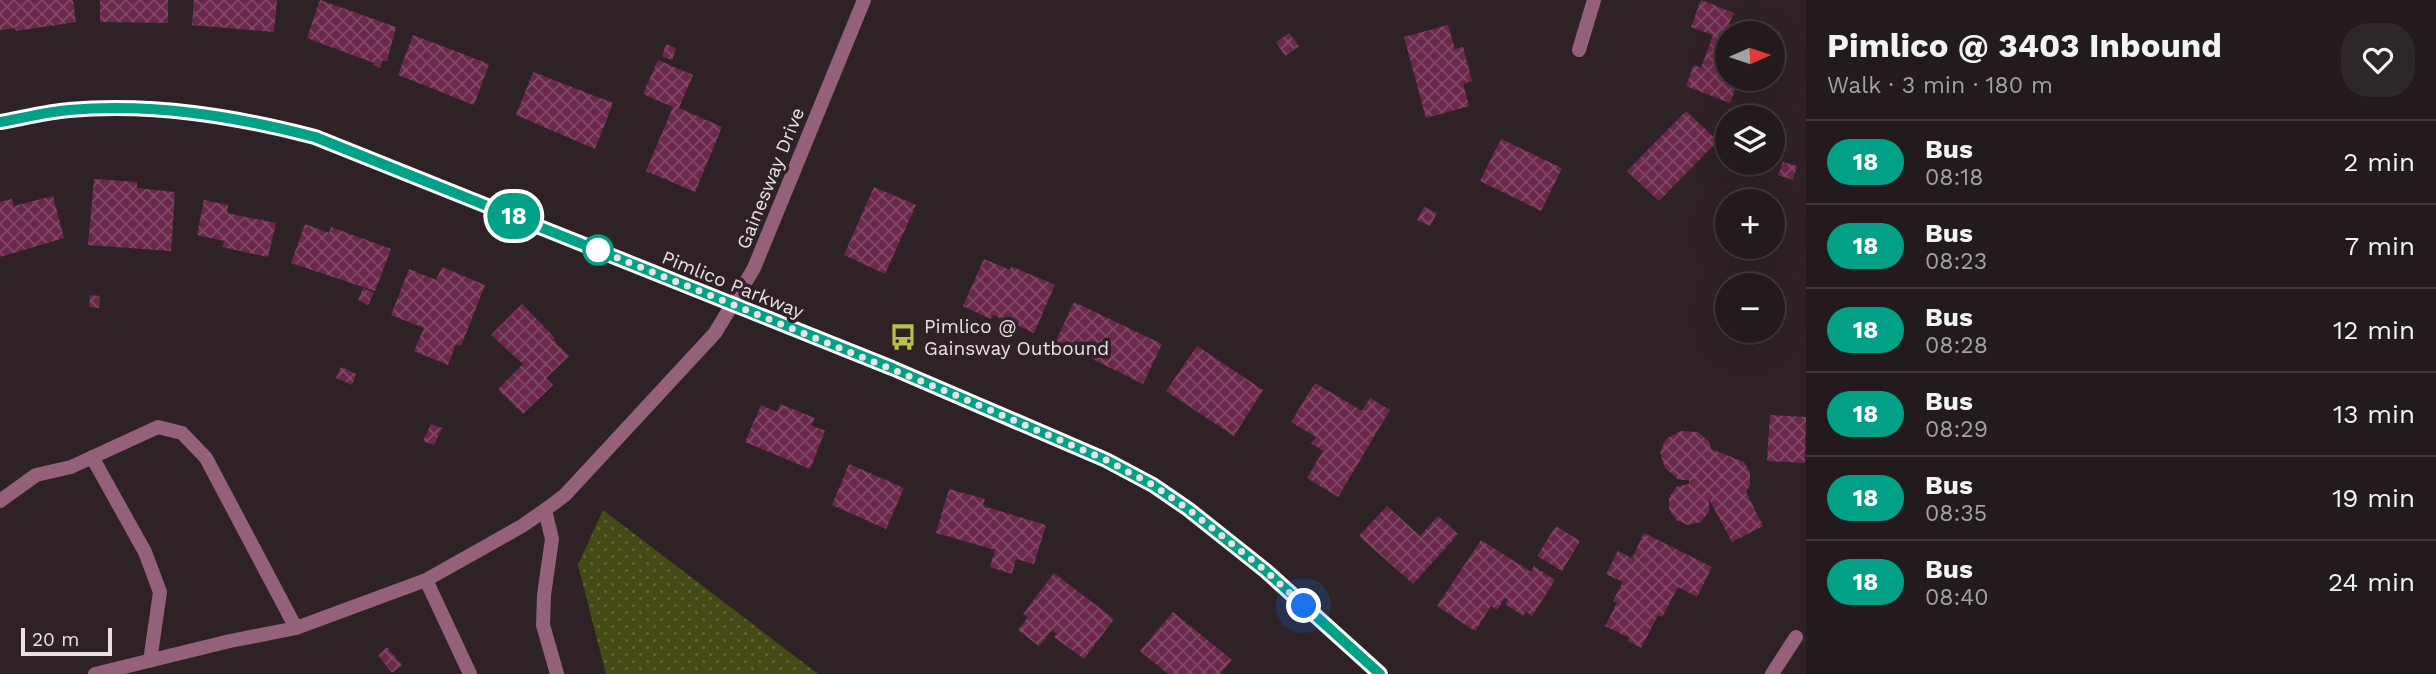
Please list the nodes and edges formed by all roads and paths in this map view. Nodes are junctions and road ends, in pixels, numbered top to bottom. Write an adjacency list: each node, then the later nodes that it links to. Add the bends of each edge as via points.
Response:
1 (863, 0): 5 (street, Gainesway Drive, via 754,268)
2 (1594, 0): 3 (street)
3 (1579, 50)
4 (0, 122): 5 (street, Pimlico Parkway, via 69,110 139,109 261,123 315,137)
5 (732, 305): 8 (street, Gainesway Drive, via 715,333 565,495); 16 (street, Pimlico Parkway, via 983,406 1153,485 1266,571)
6 (92, 457): 7 (street, via 36,475); 10 (street, via 158,427 183,433 206,458); 12 (street, via 145,552 160,592)
7 (0, 501)
8 (545, 510): 9 (street, Gainesway Drive); 15 (street, via 552,539 543,625)
9 (426, 580): 10 (street, Gainesway Drive); 14 (street)
10 (296, 628): 12 (street, Gainesway Drive)
11 (1796, 637): 17 (street)
12 (150, 661): 13 (street, Gainesway Drive)
13 (95, 674)
14 (470, 674)
15 (557, 674)
16 (1380, 674)
17 (1772, 674)

